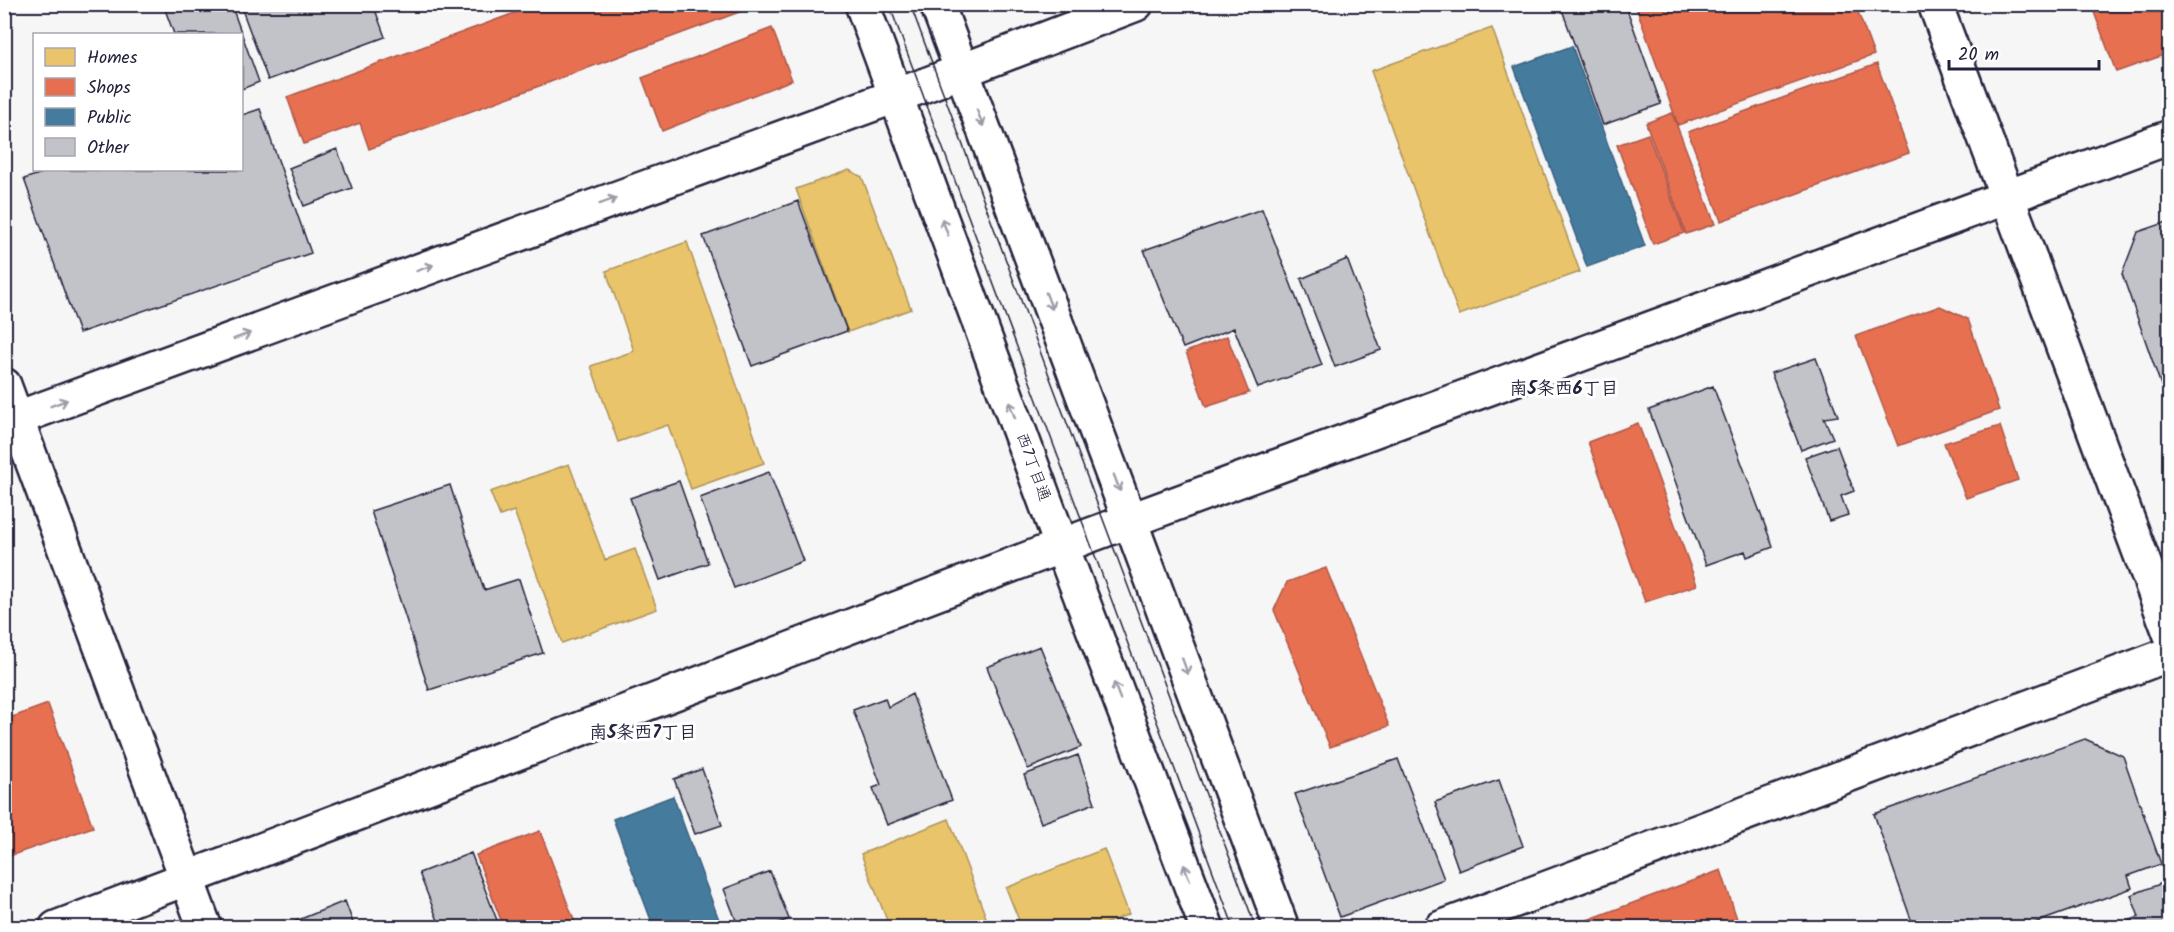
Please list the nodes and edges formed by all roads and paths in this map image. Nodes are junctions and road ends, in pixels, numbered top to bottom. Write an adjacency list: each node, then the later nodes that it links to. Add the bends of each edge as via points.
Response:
1 (862, 4): 6 (street, 西7丁目通)
2 (937, 4): 5 (street)
3 (1136, 4): 5 (street)
4 (1935, 4): 8 (street)
5 (962, 71): 6 (street); 11 (street, one-way to 11)
6 (897, 95): 10 (street, one-way to 6); 12 (street, 西7丁目通, one-way to 6)
7 (2169, 137): 8 (street)
8 (2007, 198): 11 (street); 13 (street)
9 (4, 385): 10 (street)
10 (11, 421): 15 (street)
11 (1131, 520): 12 (street); 19 (street, one-way to 19)
12 (1062, 547): 15 (street); 18 (street, 西7丁目通, one-way to 12)
13 (2169, 633)
14 (2169, 654): 20 (street)
15 (187, 879): 16 (street); 17 (street)
16 (56, 927)
17 (205, 927)
18 (1208, 927)
19 (1282, 927)
20 (1441, 927)

